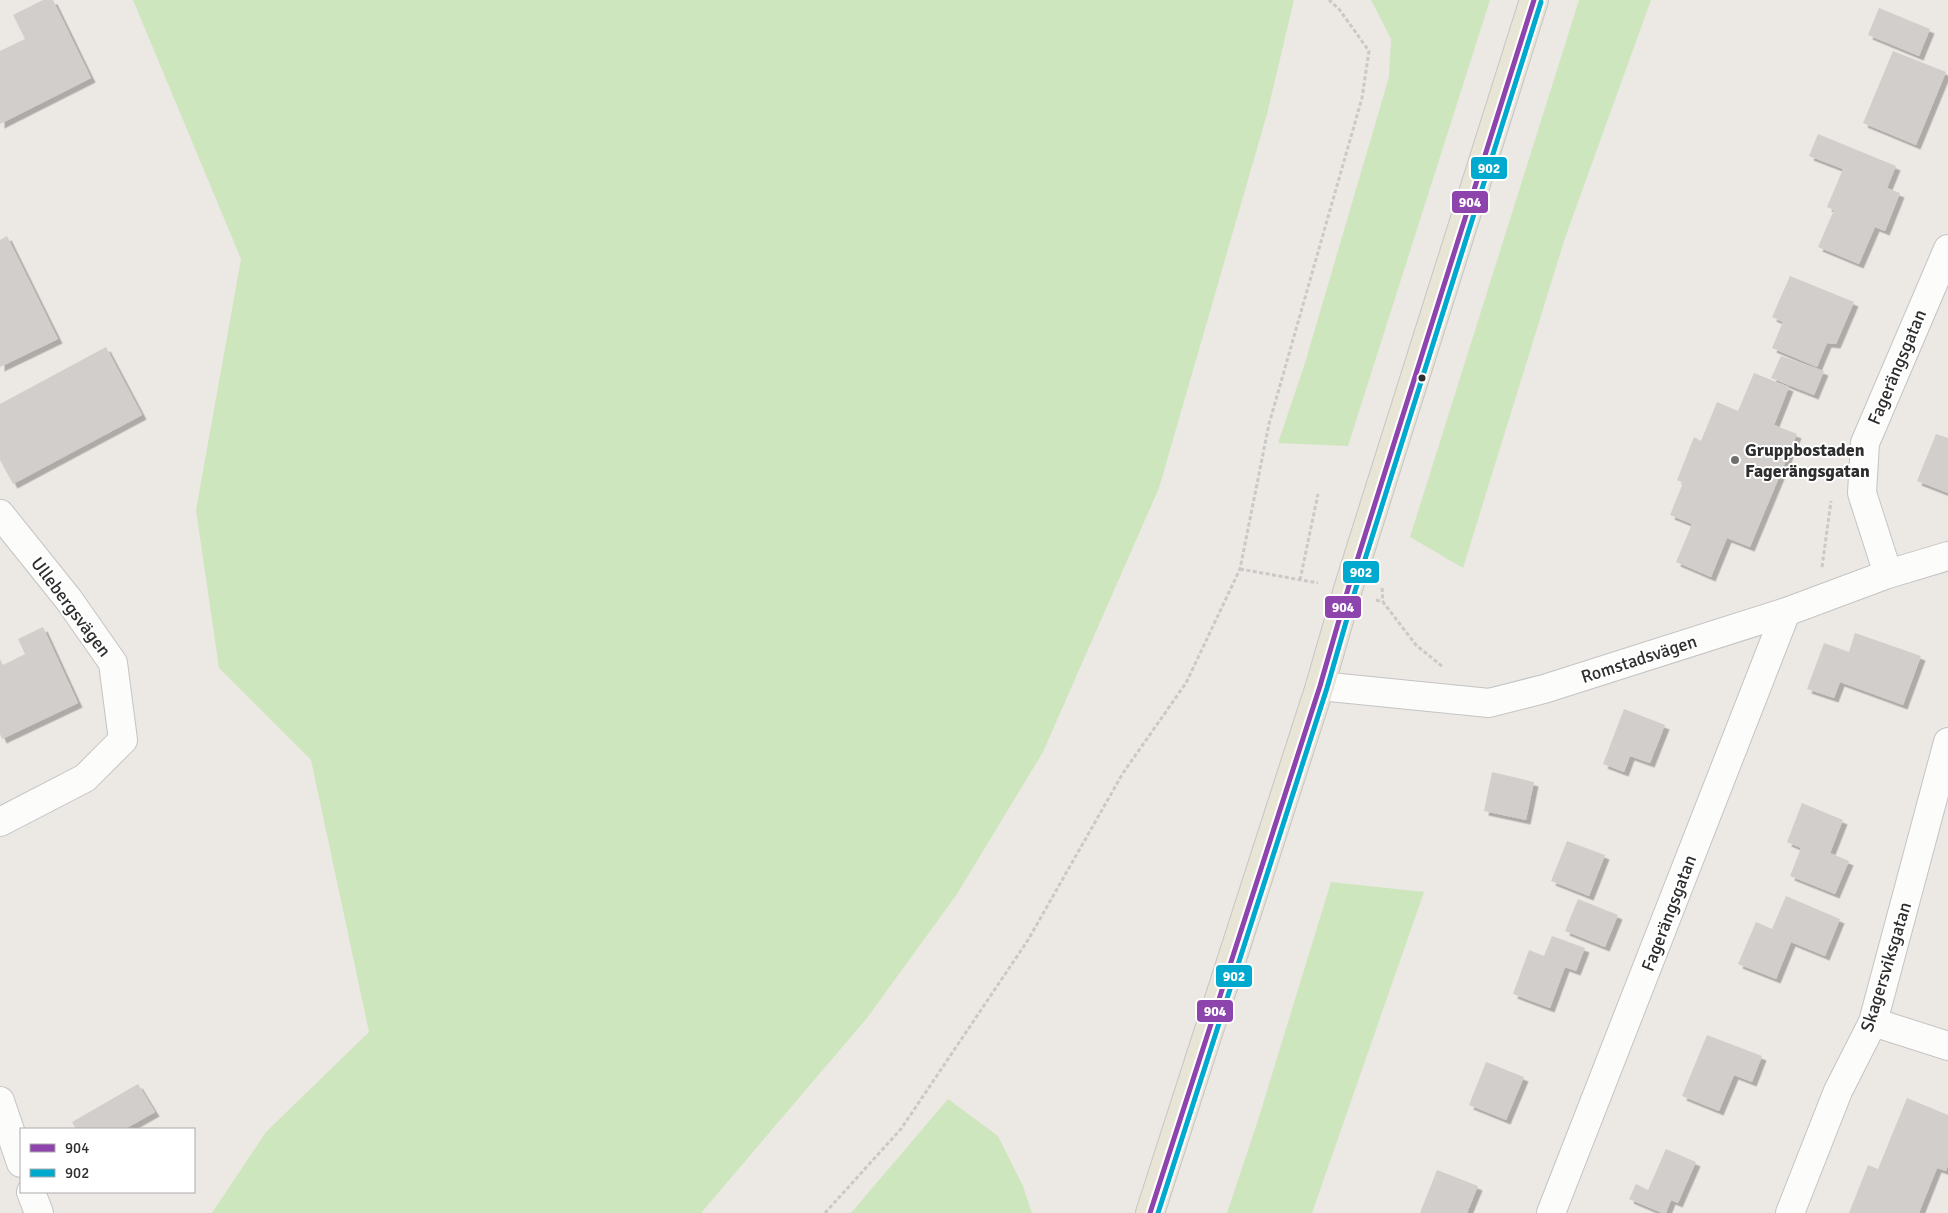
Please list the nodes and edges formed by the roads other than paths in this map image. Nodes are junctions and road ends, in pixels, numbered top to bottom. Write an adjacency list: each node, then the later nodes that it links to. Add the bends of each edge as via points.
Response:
1 (1534, 0): 7 (main road)
2 (1948, 249): 5 (street, Fagerängsgatan, via 1865,443 1862,492)
3 (0, 514): 9 (street, Ullebergsvägen, via 69,600 113,663 123,740 86,778)
4 (1948, 556): 5 (street, Romstadsvägen)
5 (1888, 574): 6 (street, Romstadsvägen)
6 (1786, 612): 7 (street, Romstadsvägen, via 1544,689 1489,703); 17 (street, Fagerängsgatan)
7 (1320, 686): 16 (main road)
8 (1948, 742): 10 (street, Skagersviksgatan)
9 (0, 822)
10 (1874, 1022): 11 (street); 18 (street, Skagersviksgatan, via 1838,1091)
11 (1948, 1046)
12 (0, 1101): 13 (street)
13 (20, 1160)
14 (31, 1193): 15 (street)
15 (39, 1213)
16 (1150, 1213)
17 (1551, 1213)
18 (1790, 1213)

